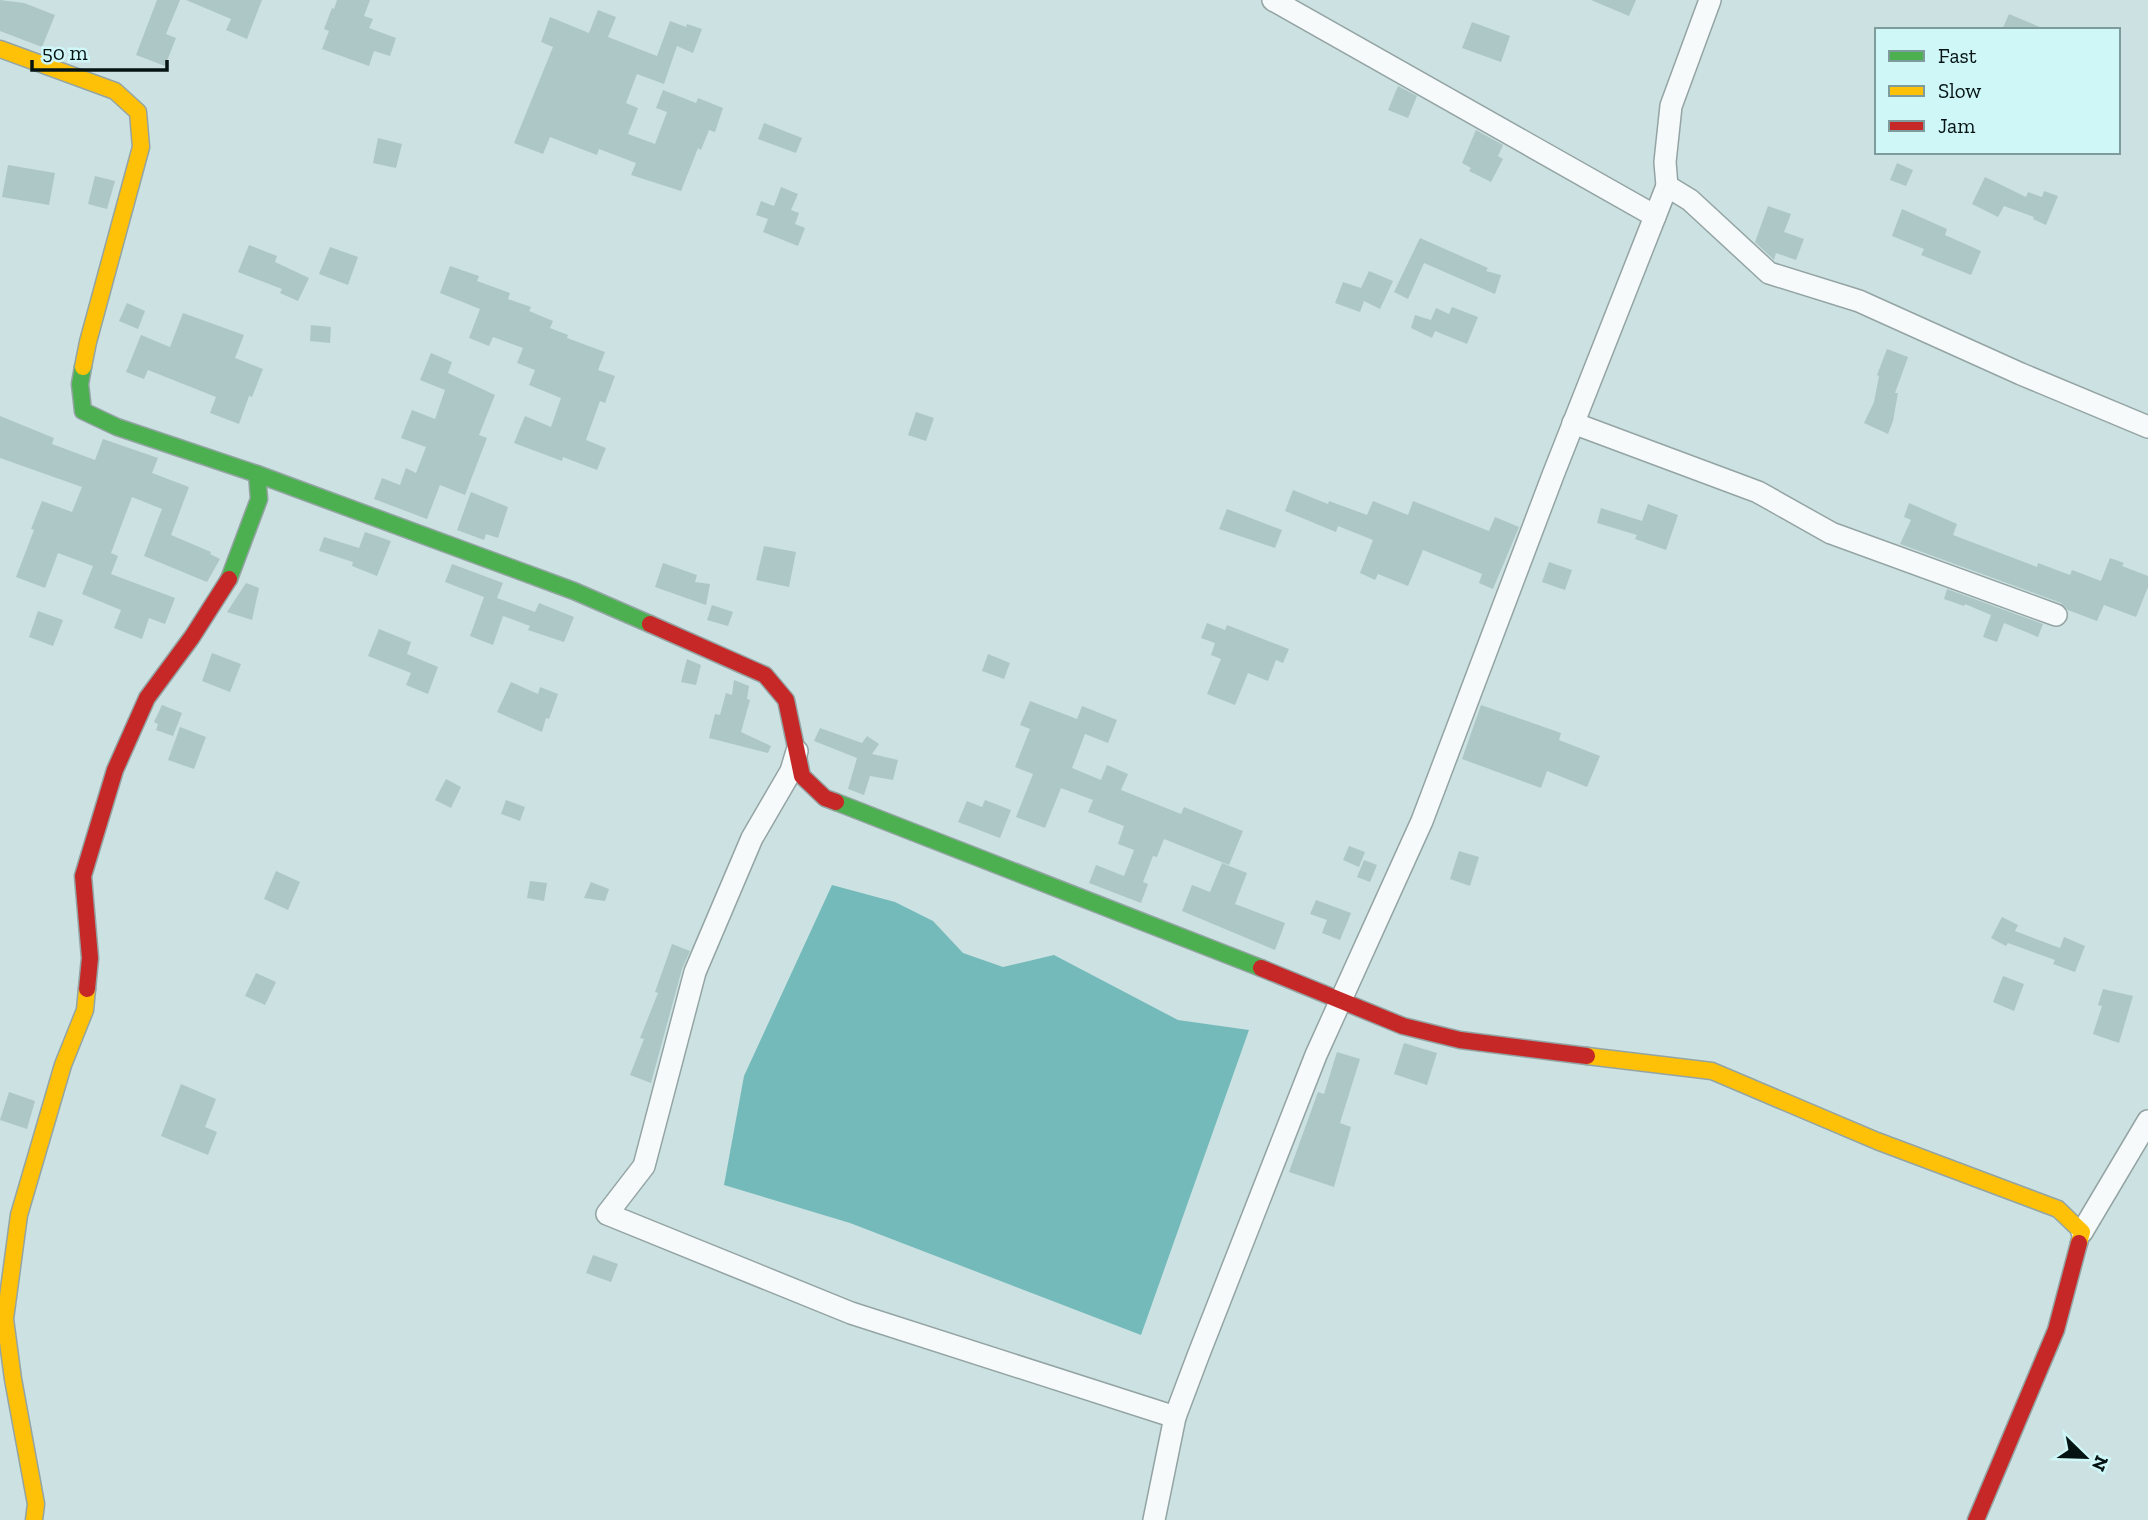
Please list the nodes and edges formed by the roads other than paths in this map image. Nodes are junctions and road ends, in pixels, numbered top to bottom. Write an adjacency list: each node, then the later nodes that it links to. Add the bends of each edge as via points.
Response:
1 (1273, 0): 5 (street)
2 (1710, 0): 4 (street, via 1671,106)
3 (0, 48): 8 (street, via 115,91 138,112 141,147 88,342 80,384 83,411)
4 (1667, 186): 5 (street); 7 (street, via 1690,200 1769,273 1859,301)
5 (1655, 216): 6 (street)
6 (1573, 423): 9 (street, via 1758,492 1831,533); 11 (street, via 1422,821)
7 (2148, 427)
8 (257, 474): 10 (street, via 574,591 765,675 786,700); 15 (street, via 259,499 233,572 147,698 115,771 83,876 90,958 85,1010 63,1065 19,1214 5,1319 36,1504)
9 (2056, 615)
10 (797, 751): 11 (street, via 802,775 825,798); 14 (street, via 752,838 695,972 644,1166 607,1214 851,1312)
11 (1341, 999): 13 (street, via 1403,1026 1460,1040 1712,1070 1877,1141 2058,1209); 14 (street)
12 (2148, 1121): 13 (street)
13 (2082, 1232): 17 (street, via 2056,1331)
14 (1175, 1417): 16 (street)
15 (34, 1520)
16 (1154, 1520)
17 (1976, 1520)

